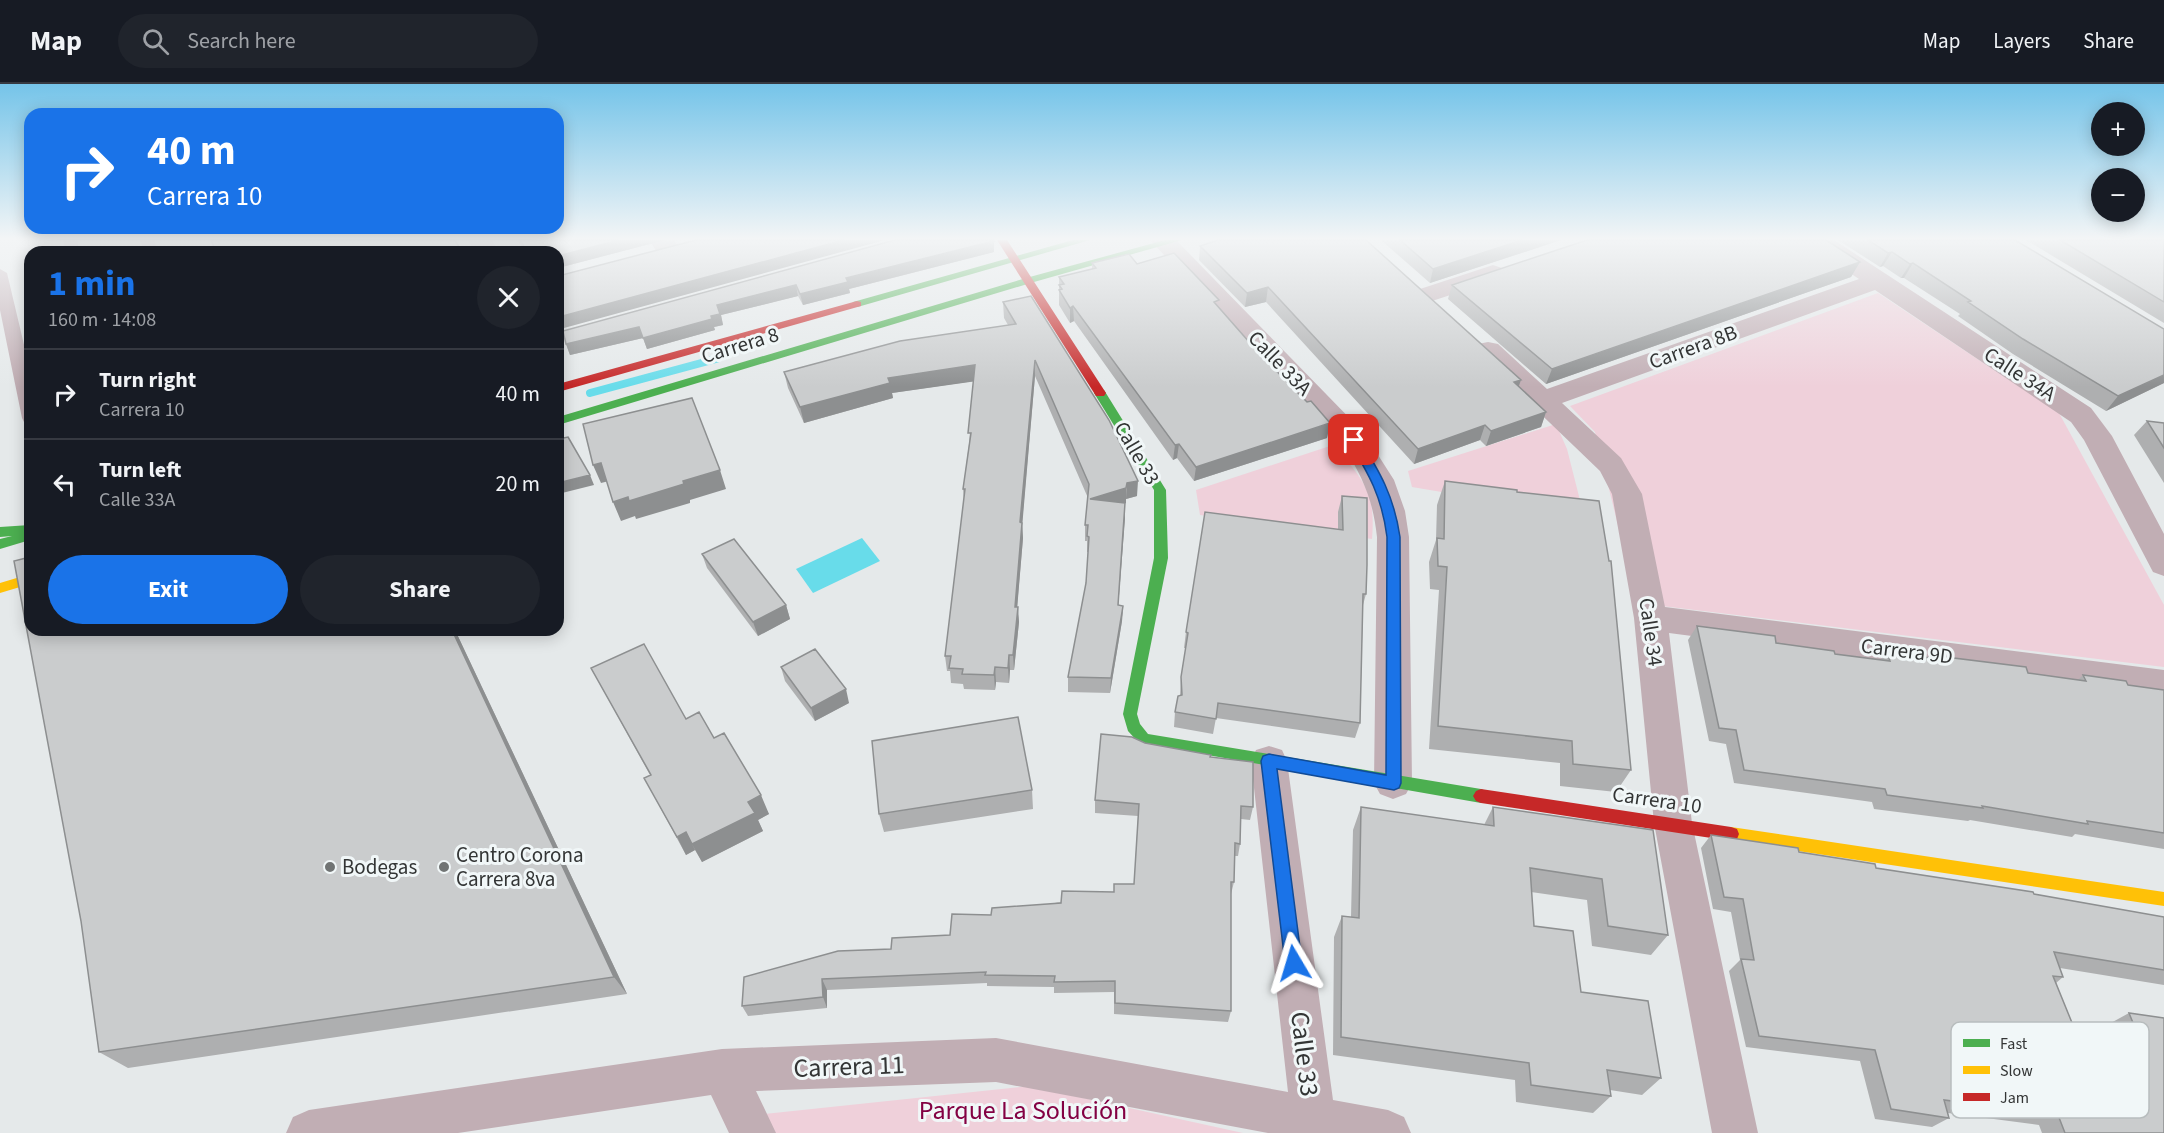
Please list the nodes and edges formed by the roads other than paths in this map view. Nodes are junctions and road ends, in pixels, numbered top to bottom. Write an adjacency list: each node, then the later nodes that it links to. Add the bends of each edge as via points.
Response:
1 (4, 289): 9 (lane)
2 (912, 289): 10 (main road, Carrera 8)
3 (1000, 289): 12 (main road, Carrera 8)
4 (1036, 289): 22 (main road, Calle 33, via 1160,490 1161,558 1130,714 1133,727)
5 (1213, 289): 24 (street, Calle 33A, via 1354,440 1379,480 1390,510 1394,537)
6 (1419, 289): 11 (street, Calle 34)
7 (1855, 289): 11 (street, Carrera 8B)
8 (1889, 289): 17 (street, Calle 34A, via 2081,415 2097,436)
9 (24, 368)
10 (564, 386)
11 (1544, 400): 20 (street, Calle 34, via 1611,465 1628,494)
12 (564, 419)
13 (24, 530): 14 (main road)
14 (0, 532)
15 (24, 537): 16 (main road)
16 (0, 544)
17 (2164, 564)
18 (24, 581): 19 (main road)
19 (0, 588)
20 (1651, 618): 21 (street, Carrera 9D); 25 (street, Calle 34)
21 (2164, 684)
22 (1144, 739): 23 (main road, Carrera 10)
23 (1269, 761): 24 (main road, Carrera 10); 28 (street, Calle 33)
24 (1394, 783): 25 (main road, Carrera 10)
25 (1673, 823): 26 (main road, Carrera 10); 32 (street, Calle 34)
26 (2164, 899)
27 (722, 1071): 28 (street, Carrera 11, via 996,1060); 29 (street, Carrera 11); 30 (street)
28 (1314, 1127): 31 (street, Carrera 11)
29 (309, 1133)
30 (753, 1133)
31 (1388, 1133)
32 (1735, 1133)

